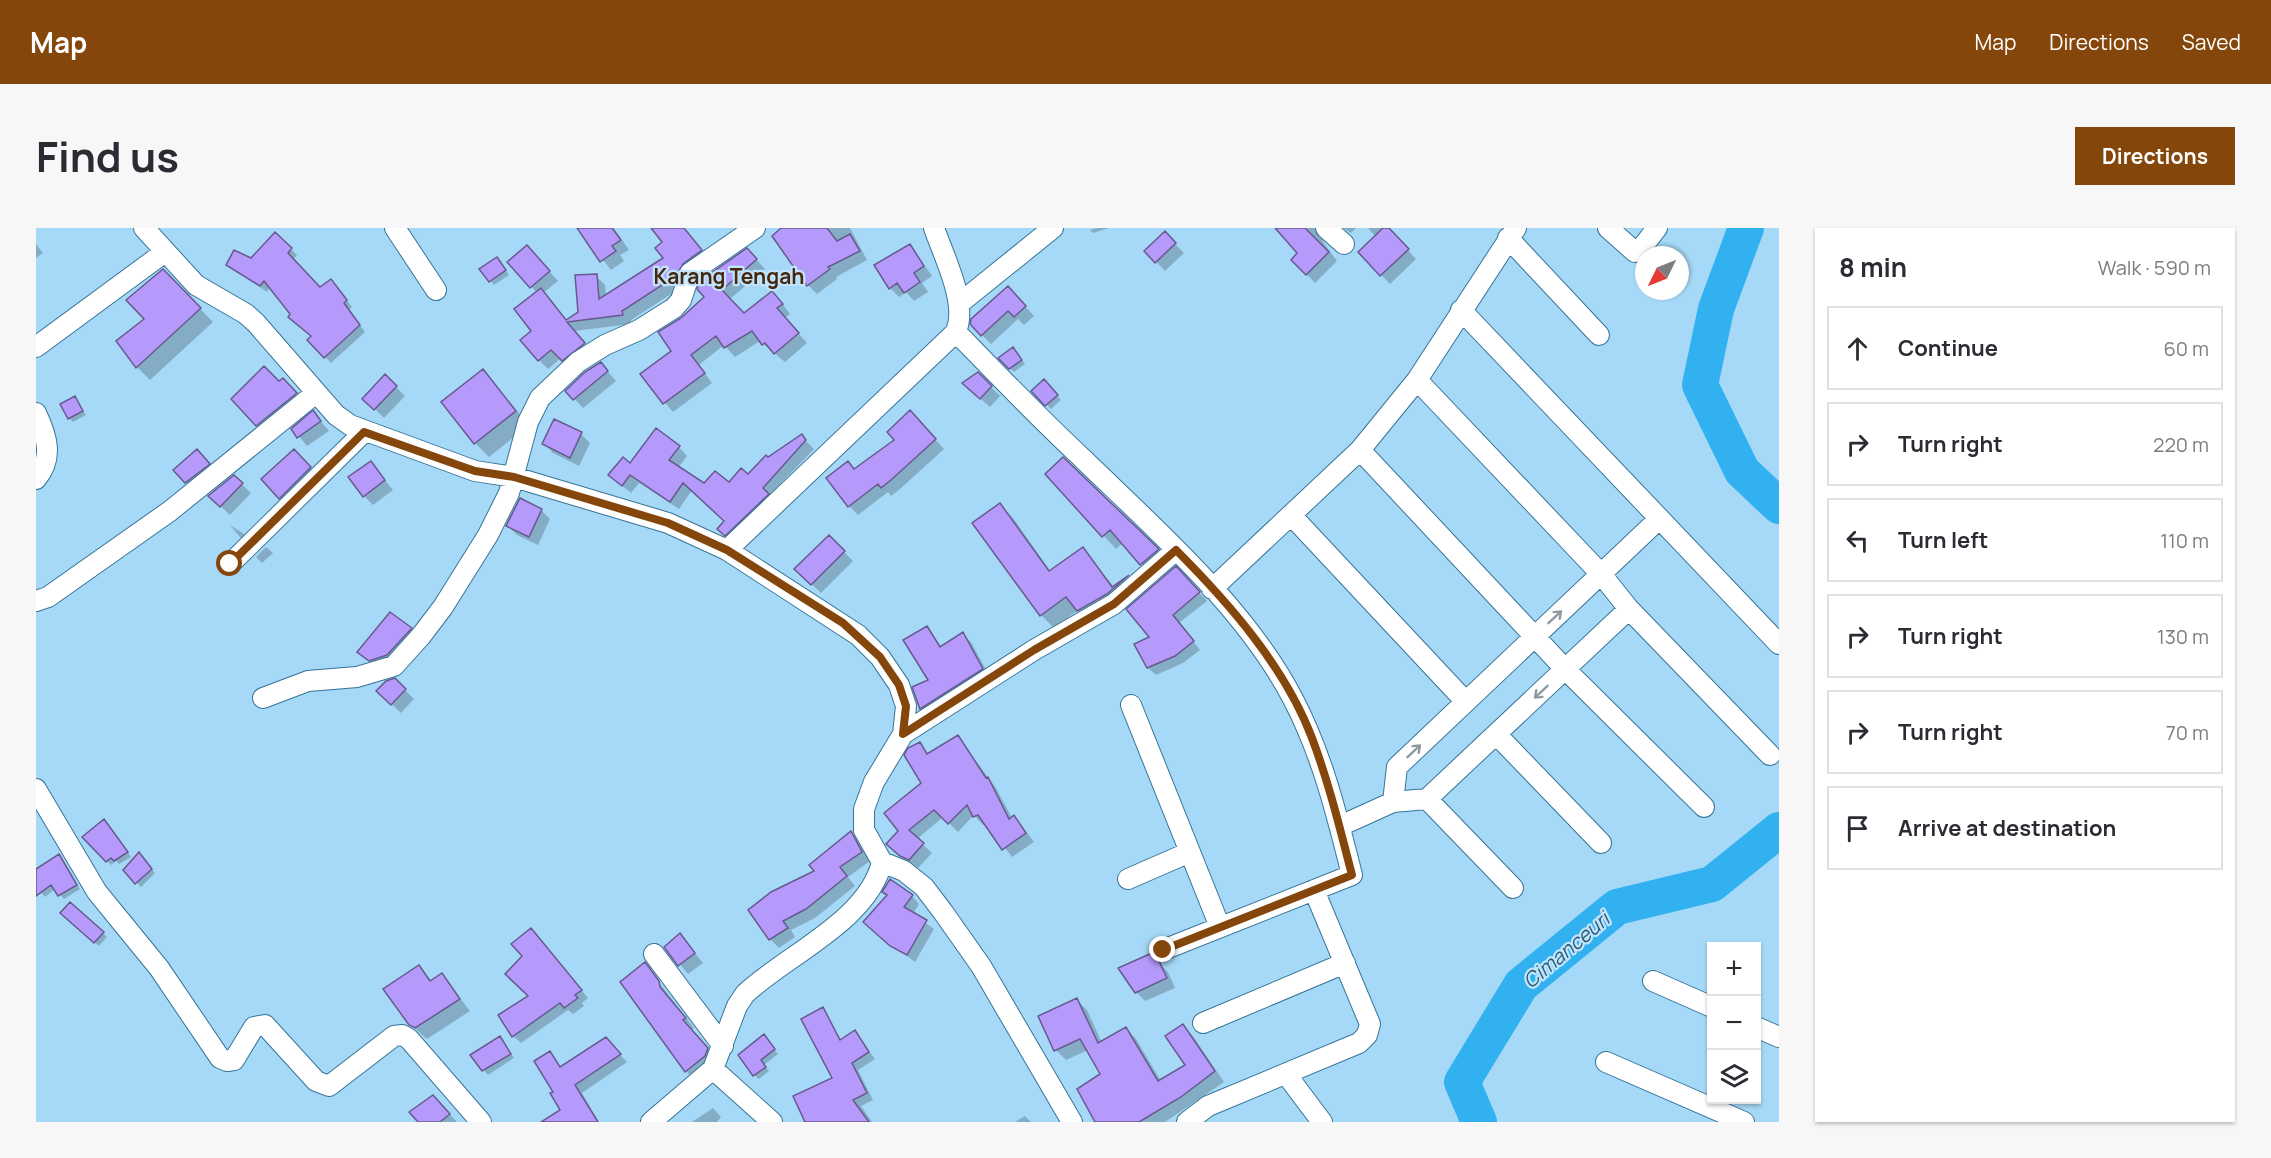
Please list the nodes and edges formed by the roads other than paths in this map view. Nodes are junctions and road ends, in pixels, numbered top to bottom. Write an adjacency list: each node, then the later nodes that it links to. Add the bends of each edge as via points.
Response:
1 (144, 228): 11 (street)
2 (395, 228): 12 (street)
3 (755, 228): 23 (street, via 690,273 681,300 674,308 605,345 554,383 540,398 528,422)
4 (934, 228): 13 (street)
5 (1053, 228): 13 (street)
6 (1326, 228): 10 (street)
7 (1608, 228): 8 (street, via 1635,252)
8 (1657, 228)
9 (1512, 233): 14 (street); 16 (street)
10 (1344, 244)
11 (165, 252): 17 (street); 19 (street, via 196,285 256,323)
12 (436, 290)
13 (960, 303): 15 (street)
14 (1461, 310): 18 (street); 26 (street)
15 (956, 332): 27 (street); 28 (street)
16 (1599, 335)
17 (36, 347)
18 (1417, 380): 22 (street); 30 (street)
19 (316, 393): 21 (street, via 336,416); 32 (street, via 170,511 48,597)
20 (36, 413): 24 (street, via 48,451 47,463)
21 (364, 432): 23 (street, via 475,471); 29 (street)
22 (1360, 450): 25 (street); 34 (street)
23 (514, 477): 27 (street, via 668,523); 37 (street, via 499,513 462,578 421,636 394,666 357,677 308,681)
24 (36, 479)
25 (1291, 515): 31 (street); 38 (street)
26 (1659, 519): 30 (street); 35 (street)
27 (727, 550): 40 (street, via 843,623 880,657 899,685 906,706)
28 (1176, 550): 31 (street); 40 (street, via 1114,604)
29 (230, 564)
30 (1601, 574): 33 (street); 34 (street, one-way to 30)
31 (1212, 589): 47 (street, via 1279,673 1312,738)
32 (36, 601)
33 (1629, 609): 36 (street); 42 (street)
34 (1535, 637): 36 (street); 38 (street)
35 (1779, 644)
36 (1565, 669): 41 (street, one-way to 41); 46 (street)
37 (263, 698)
38 (1466, 702): 45 (street, one-way to 38, via 1397,767)
39 (1131, 705): 49 (street)
40 (903, 734): 50 (street, via 874,782 864,809 864,830)
41 (1496, 734): 44 (street); 48 (street)
42 (1770, 754)
43 (36, 789): 68 (street, via 97,892 159,968 220,1058 234,1060 254,1027 265,1025 316,1081 329,1086 394,1036 402,1035)
44 (1426, 799): 45 (street); 52 (street)
45 (1393, 802): 47 (street)
46 (1704, 807)
47 (1340, 826): 53 (street, via 1352,875)
48 (1601, 843)
49 (1190, 852): 51 (street); 54 (street)
50 (882, 862): 63 (street, via 872,886 846,917 745,994); 71 (street, via 924,886 981,966)
51 (1128, 879)
52 (1513, 888)
53 (1314, 890): 54 (street); 57 (street)
54 (1220, 927): 55 (street)
55 (1163, 950)
56 (654, 954): 63 (street)
57 (1345, 963): 60 (street); 66 (street, via 1370,1024 1367,1035 1359,1044)
58 (1653, 981): 59 (street)
59 (1707, 1005)
60 (1203, 1023)
61 (1761, 1029): 62 (street)
62 (1779, 1037)
63 (723, 1046): 65 (street)
64 (1606, 1062): 75 (street)
65 (713, 1069): 69 (street); 70 (street)
66 (1286, 1074): 67 (street); 74 (street)
67 (1208, 1106): 72 (street); 73 (street)
68 (481, 1122)
69 (651, 1122)
70 (772, 1122)
71 (1072, 1122)
72 (1187, 1122)
73 (1220, 1122)
74 (1322, 1122)
75 (1744, 1122)

